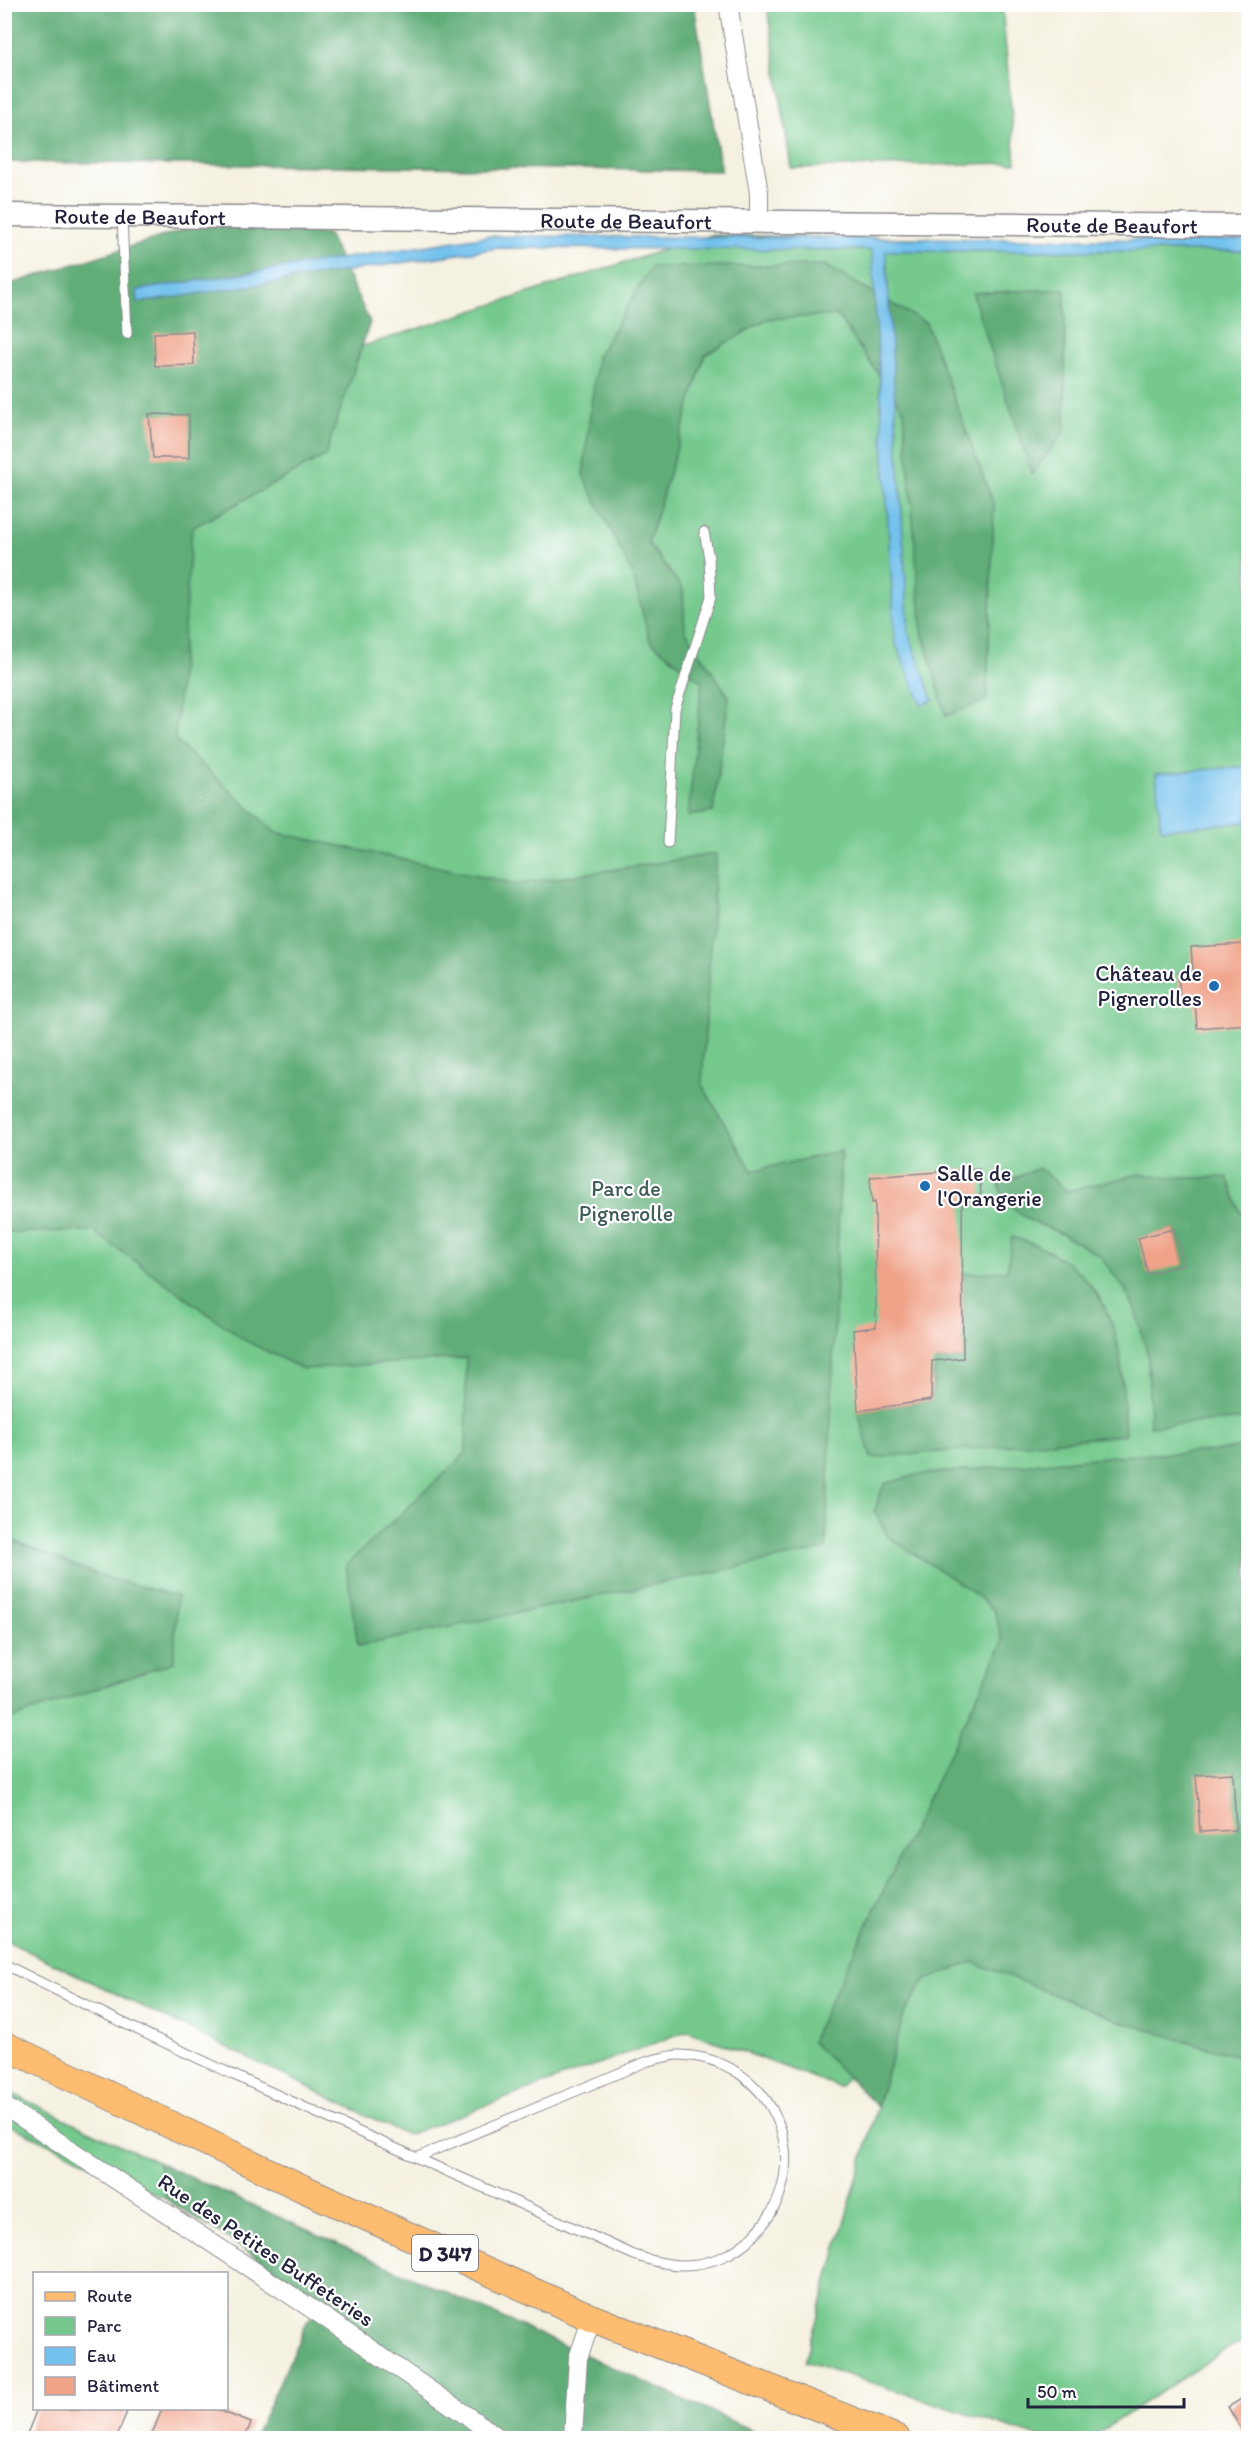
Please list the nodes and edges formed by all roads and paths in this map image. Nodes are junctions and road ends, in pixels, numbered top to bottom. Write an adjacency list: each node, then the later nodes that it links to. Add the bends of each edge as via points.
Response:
1 (728, 4): 4 (street, via 759,193)
2 (4, 215): 3 (street, Route de Beaufort)
3 (122, 216): 4 (street, Route de Beaufort); 6 (lane)
4 (759, 223): 5 (street, Route de Beaufort)
5 (1248, 226)
6 (127, 334)
7 (704, 532): 8 (lane, via 711,597 675,709)
8 (668, 843)
9 (4, 1965): 12 (lane)
10 (4, 2045): 13 (main road, D 347, via 302,2188)
11 (4, 2106): 15 (street, Rue des Petites Buffeteries, via 321,2315)
12 (418, 2157): 12 (lane, via 634,2255 684,2265 716,2259 744,2244 775,2210 787,2167 786,2142 777,2118 749,2080 725,2064 676,2055 648,2061)
13 (592, 2318): 14 (street, via 578,2358); 16 (main road, D 347)
14 (573, 2437)
15 (499, 2439)
16 (896, 2439)

